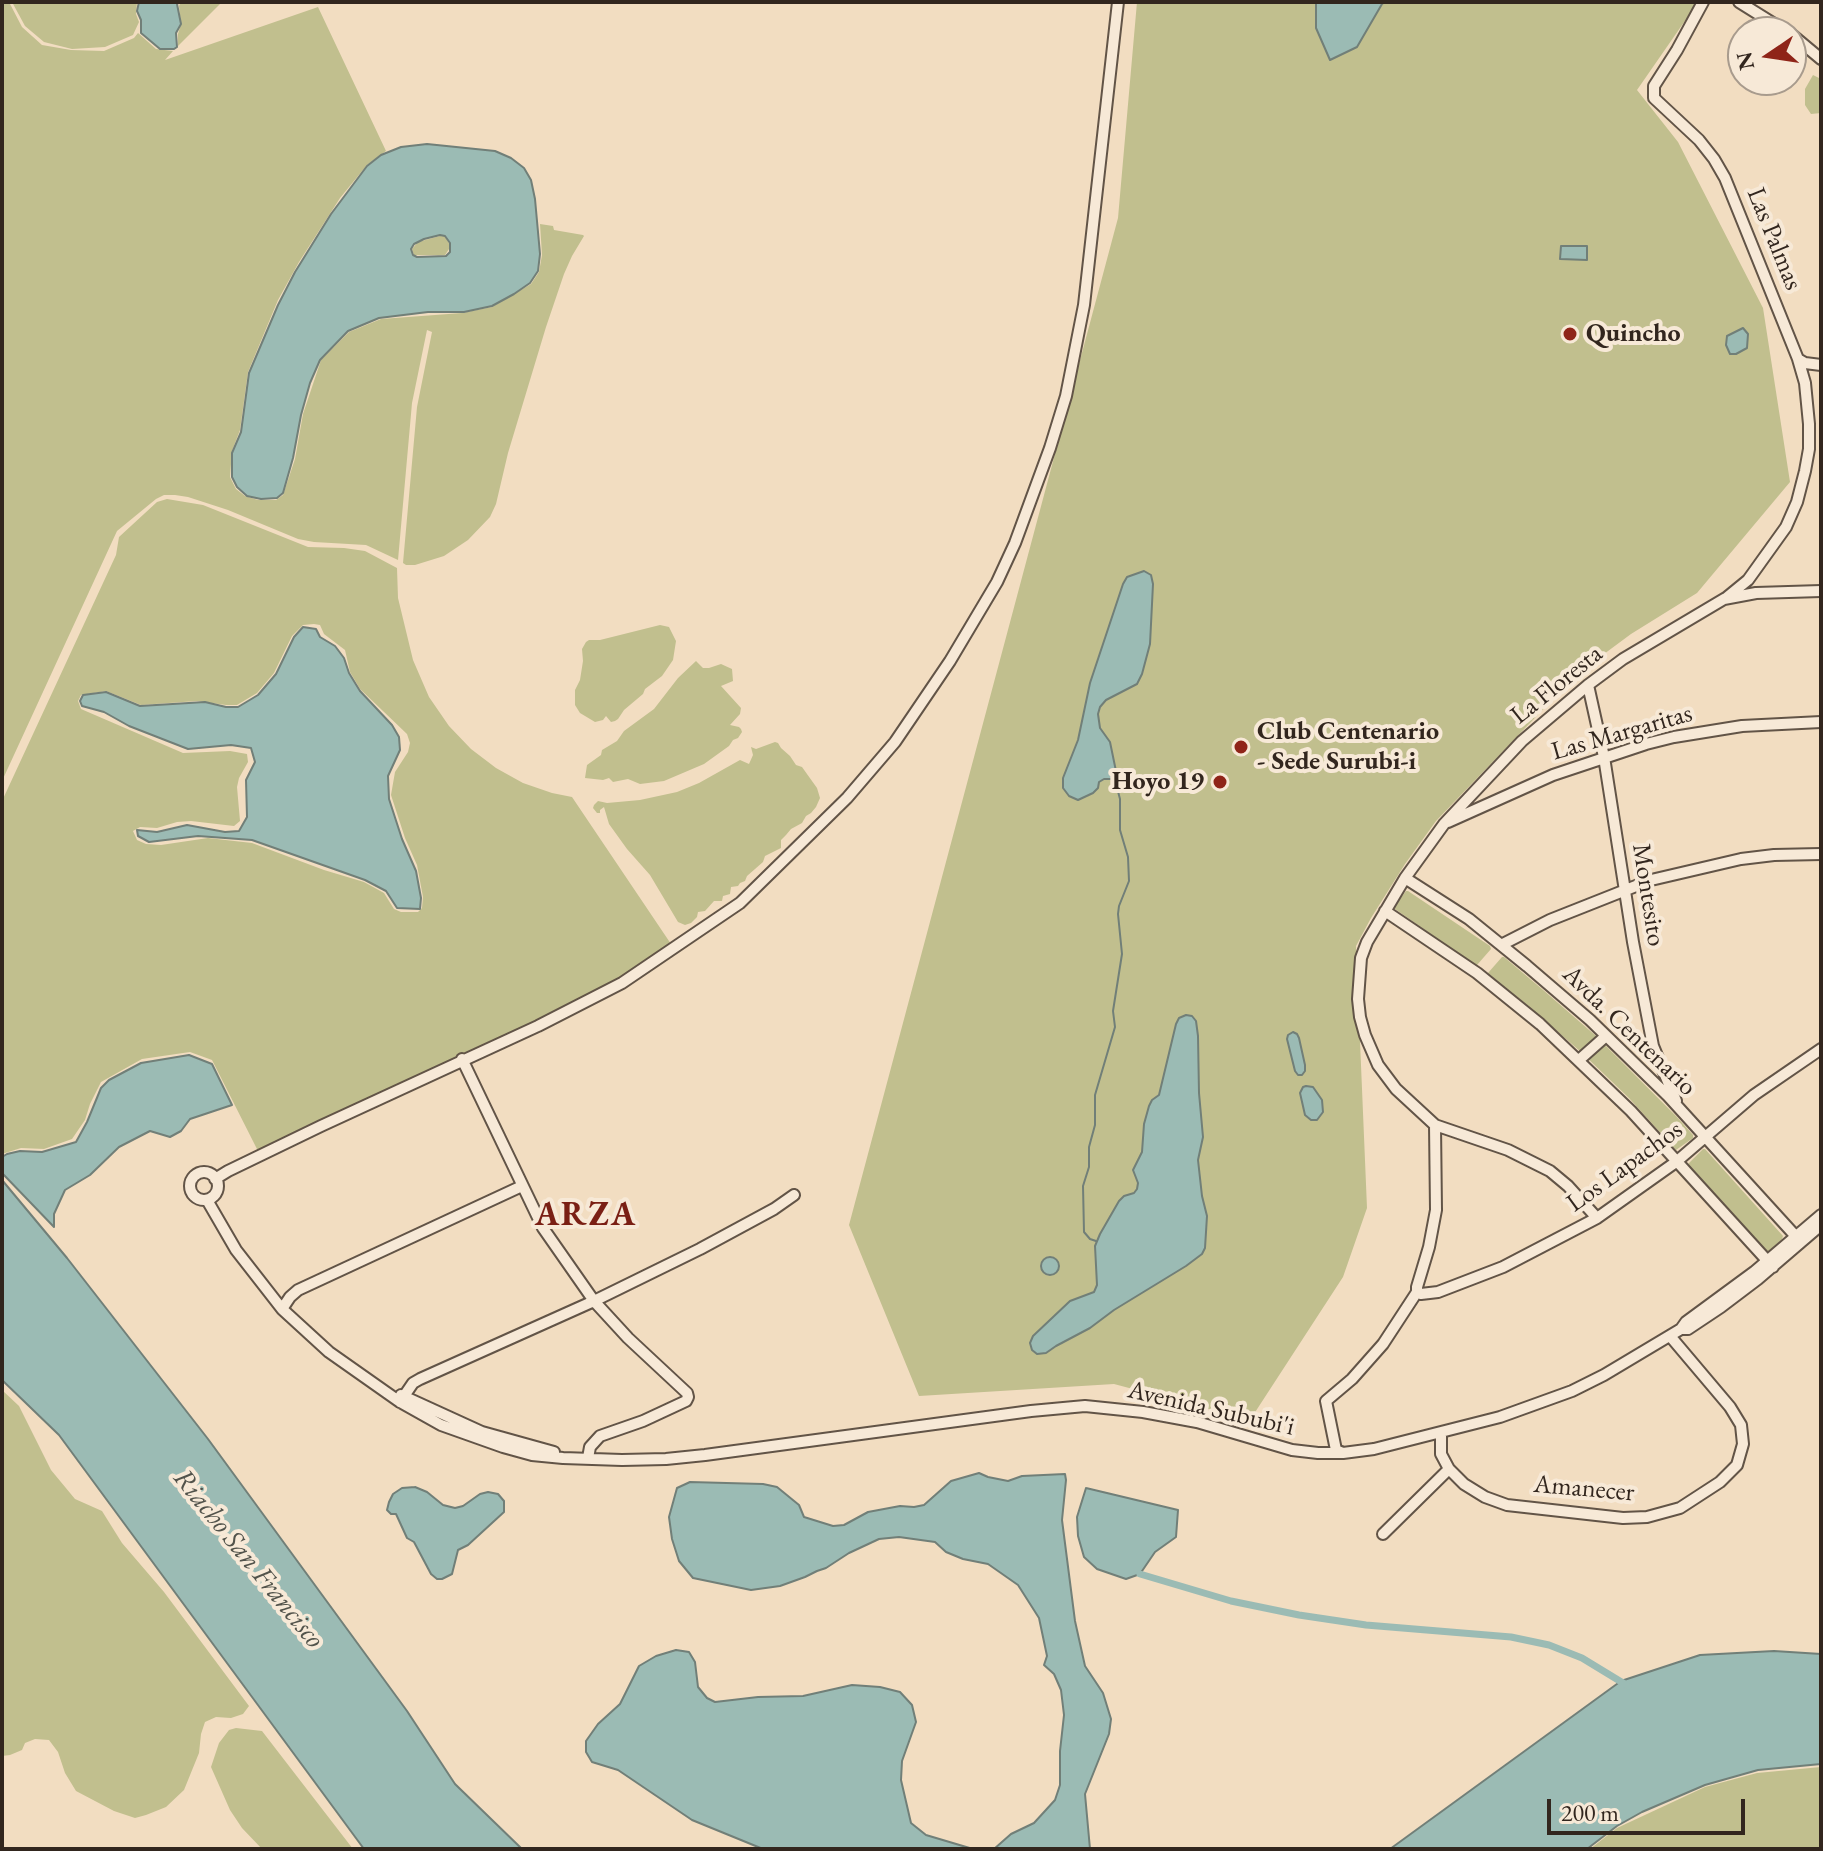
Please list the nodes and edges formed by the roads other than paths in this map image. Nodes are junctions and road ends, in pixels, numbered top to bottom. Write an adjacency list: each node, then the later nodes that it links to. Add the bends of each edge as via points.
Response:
1 (1118, 2): 23 (street, via 1084,305 1066,396 1015,543 974,623 895,742 847,798 740,903 622,983)
2 (1703, 2): 5 (street, Las Palmas, via 1654,86 1654,98 1699,140 1725,178)
3 (1739, 2): 4 (street)
4 (1762, 16)
5 (1798, 359): 6 (street); 7 (street, Las Palmas)
6 (1818, 365): 7 (street)
7 (1805, 383): 8 (street, Las Palmas, via 1809,449 1797,502)
8 (1748, 580): 10 (street, via 1750,591); 11 (street, Las Palmas)
9 (1821, 591): 10 (street, La Floresta)
10 (1756, 593): 11 (street, La Floresta)
11 (1724, 599): 12 (street, La Floresta)
12 (1588, 685): 14 (street, Montesito); 15 (street, La Floresta, via 1522,741)
13 (1821, 722): 14 (street, Las Margaritas, via 1706,731)
14 (1604, 757): 15 (street, Las Margaritas); 18 (street, Montesito)
15 (1444, 824): 17 (street, La Floresta)
16 (1821, 854): 18 (street, via 1741,859)
17 (1405, 878): 19 (street, La Floresta); 20 (street, Avda. Centenario)
18 (1625, 890): 20 (street); 25 (street, Montesito, via 1653,1046)
19 (1385, 911): 24 (street, via 1482,976); 26 (street, La Floresta, via 1361,958 1360,1017 1378,1065)
20 (1501, 945): 21 (street, Avda. Centenario)
21 (1606, 1036): 24 (street); 25 (street, Avda. Centenario)
22 (1821, 1049): 27 (street, Los Lapachos)
23 (462, 1059): 29 (street); 30 (street)
24 (1579, 1060): 28 (street)
25 (1679, 1108): 27 (street, Avda. Centenario)
26 (1435, 1125): 34 (street, via 1540,1165); 38 (street, via 1436,1210)
27 (1706, 1136): 28 (street, Los Lapachos); 36 (street, Avda. Centenario)
28 (1676, 1162): 34 (street, Los Lapachos); 37 (street)
29 (215, 1179): 32 (street, via 216,1192); 32 (street, via 200,1173 191,1181 194,1196)
30 (522, 1186): 39 (street, via 543,1228); 40 (street, via 298,1290)
31 (794, 1195): 39 (street)
32 (207, 1200): 40 (street, Avenida Sububi'i, via 236,1250)
33 (1821, 1215): 36 (street, Avenida Sububi'i)
34 (1597, 1218): 38 (street, Los Lapachos, via 1520,1260 1438,1292)
35 (1821, 1225): 36 (street, Avenida Sububi'i)
36 (1798, 1238): 37 (street, Avenida Sububi'i)
37 (1770, 1264): 41 (street, Avenida Sububi'i, via 1721,1307)
38 (1417, 1292): 44 (street, via 1383,1344 1326,1401 1336,1450)
39 (594, 1301): 42 (street, via 420,1379); 45 (street, via 688,1397 600,1436)
40 (282, 1309): 42 (street, Avenida Sububi'i, via 329,1352)
41 (1670, 1336): 43 (street, Avenida Sububi'i, via 1572,1391); 46 (street, Amanecer, via 1730,1407 1741,1425 1743,1444 1737,1465 1680,1508 1623,1518 1507,1505 1464,1484)
42 (402, 1399): 45 (street, Avenida Sububi'i, via 482,1432 566,1457)
43 (1441, 1433): 44 (street, Avenida Sububi'i); 46 (street, via 1441,1454)
44 (1343, 1453): 45 (street, Avenida Sububi'i, via 1292,1450 1197,1422 1085,1406 705,1455)
45 (588, 1458)
46 (1449, 1469): 47 (street)
47 (1383, 1534)

